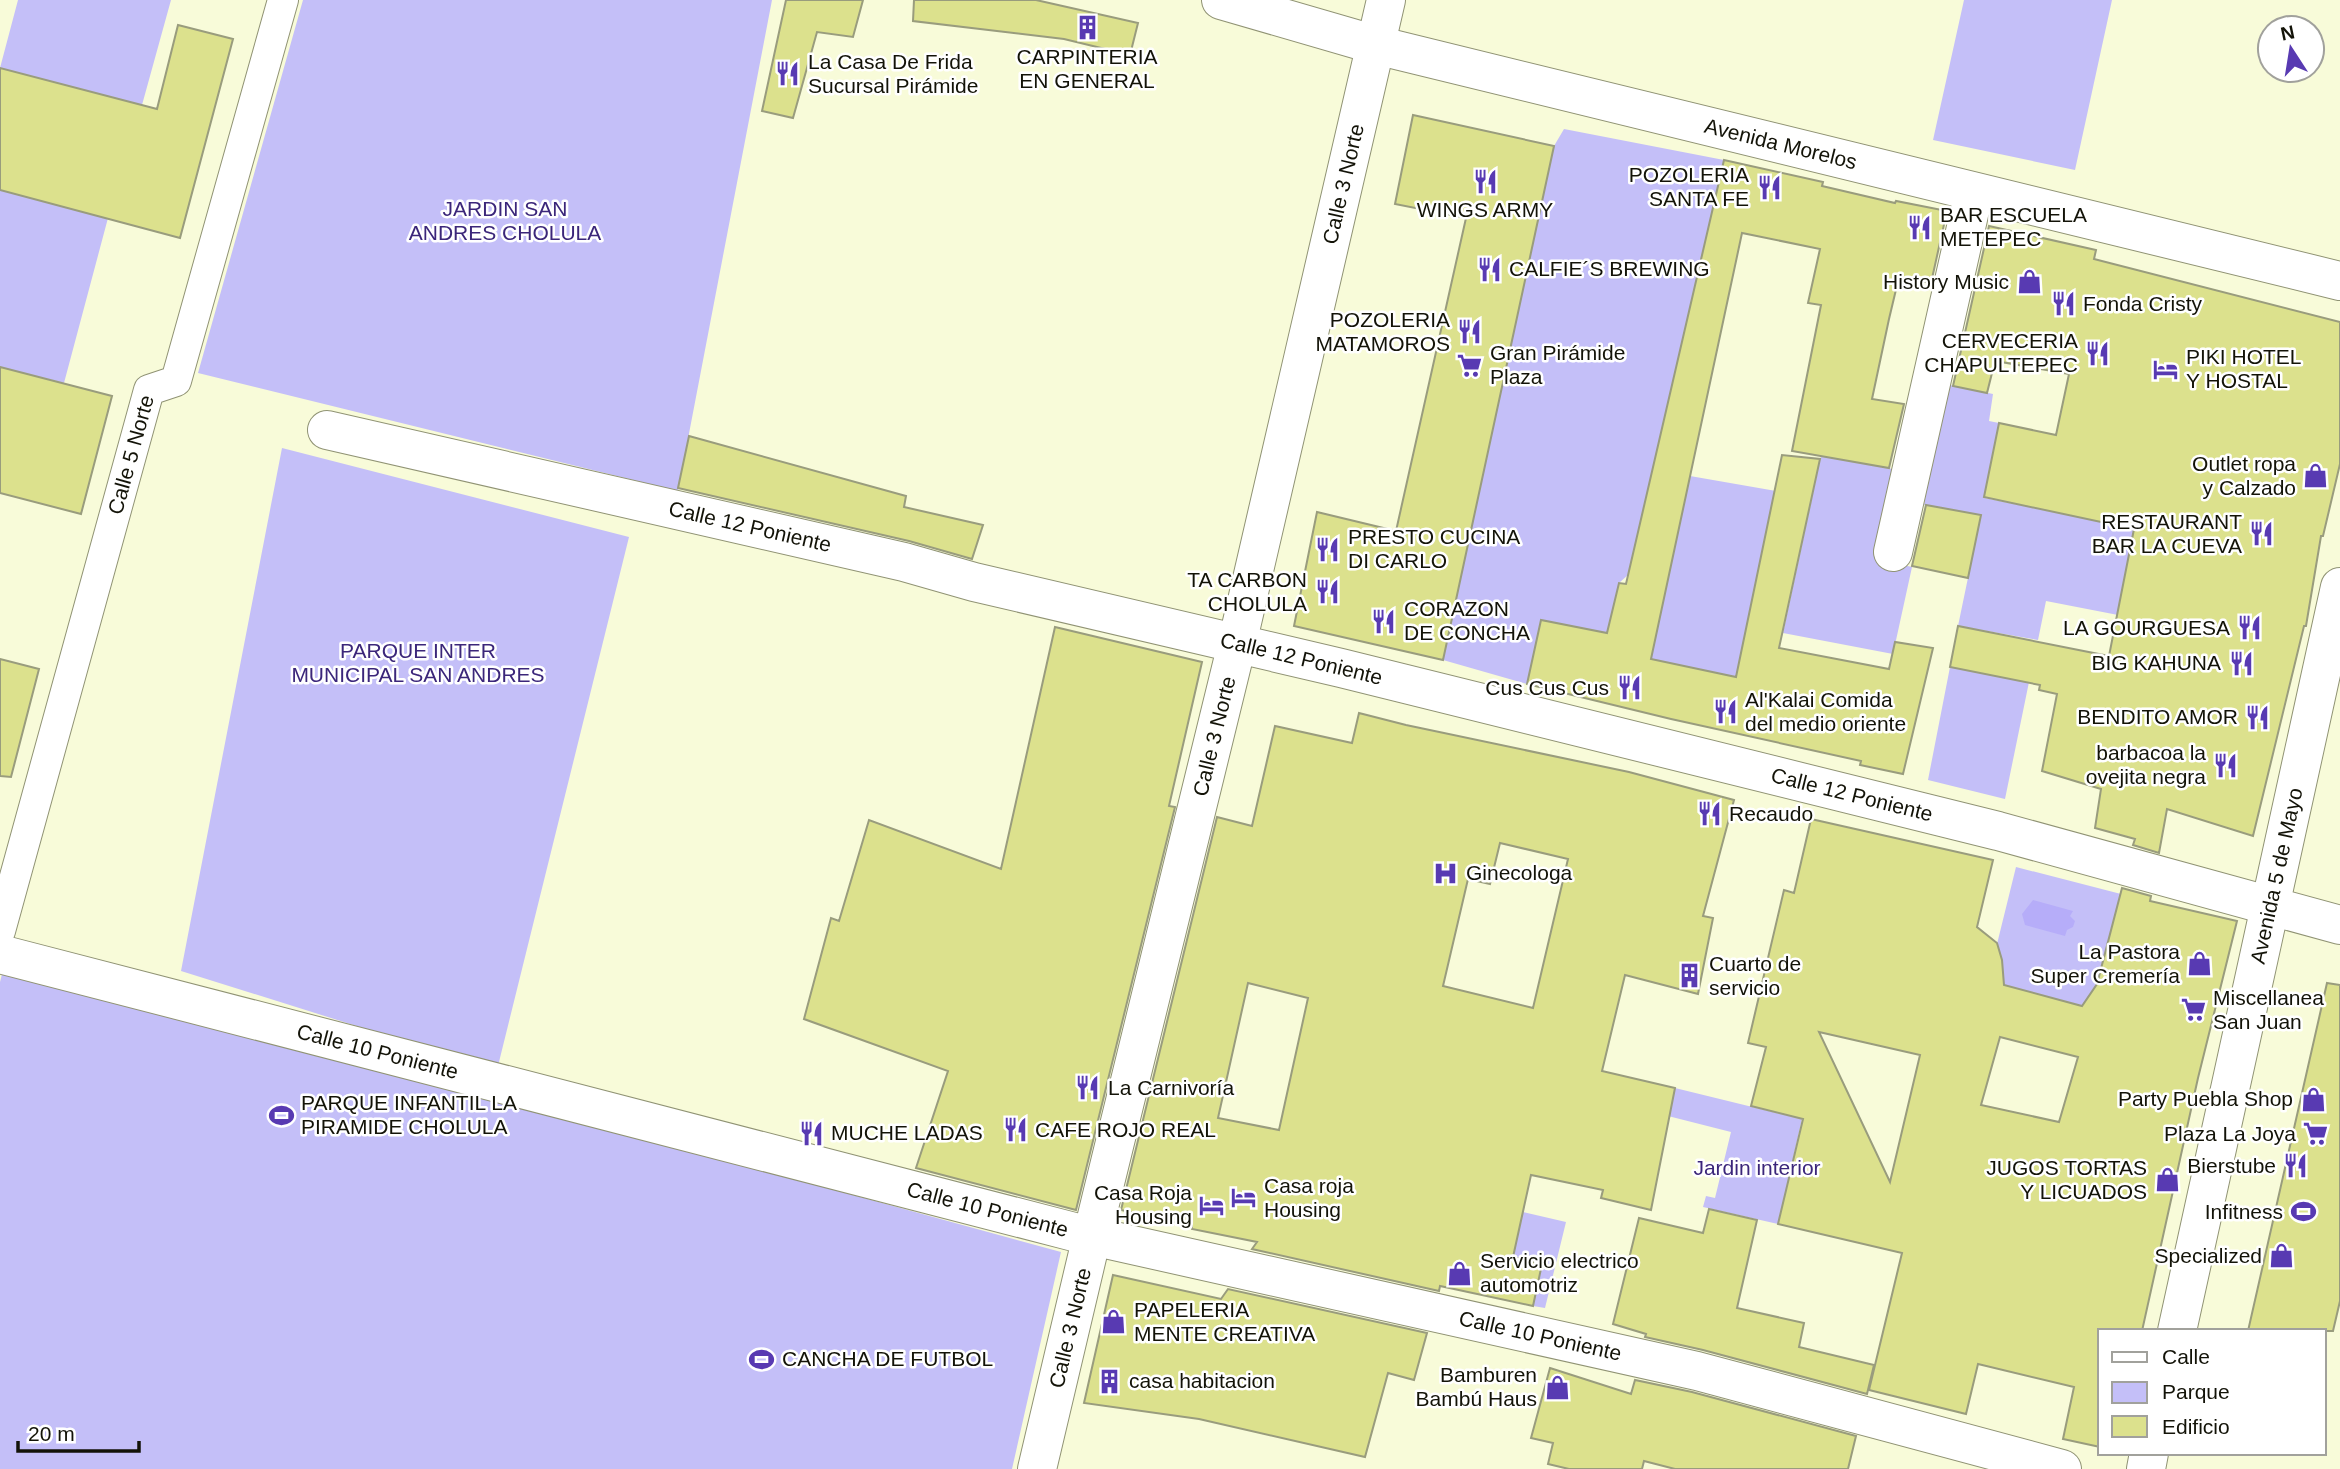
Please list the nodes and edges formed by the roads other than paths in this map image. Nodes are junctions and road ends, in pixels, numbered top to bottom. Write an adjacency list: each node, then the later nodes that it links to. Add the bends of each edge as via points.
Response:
1 (283, 0): 13 (street, Calle 5 Norte, via 176,381 149,390)
2 (1221, 0): 4 (street, Avenida Morelos)
3 (1386, 0): 4 (street, Calle 3 Norte)
4 (1376, 45): 5 (street, Avenida Morelos); 10 (street, Calle 3 Norte)
5 (1974, 192): 6 (street, Avenida Morelos); 8 (street)
6 (2340, 281)
7 (327, 430): 10 (street, Calle 12 Poniente, via 904,562)
8 (1893, 552)
9 (2340, 587): 11 (street, Avenida 5 de Mayo)
10 (1237, 644): 11 (street, Calle 12 Poniente, via 1998,831); 15 (street, Calle 3 Norte)
11 (2271, 908): 12 (street, Calle 12 Poniente); 16 (street, Avenida 5 de Mayo)
12 (2340, 925)
13 (0, 930)
14 (0, 954): 15 (street, Calle 10 Poniente)
15 (1091, 1236): 17 (street, Calle 3 Norte); 18 (street, Calle 10 Poniente, via 1697,1371)
16 (2177, 1329)
17 (1037, 1469)
18 (2062, 1469)

